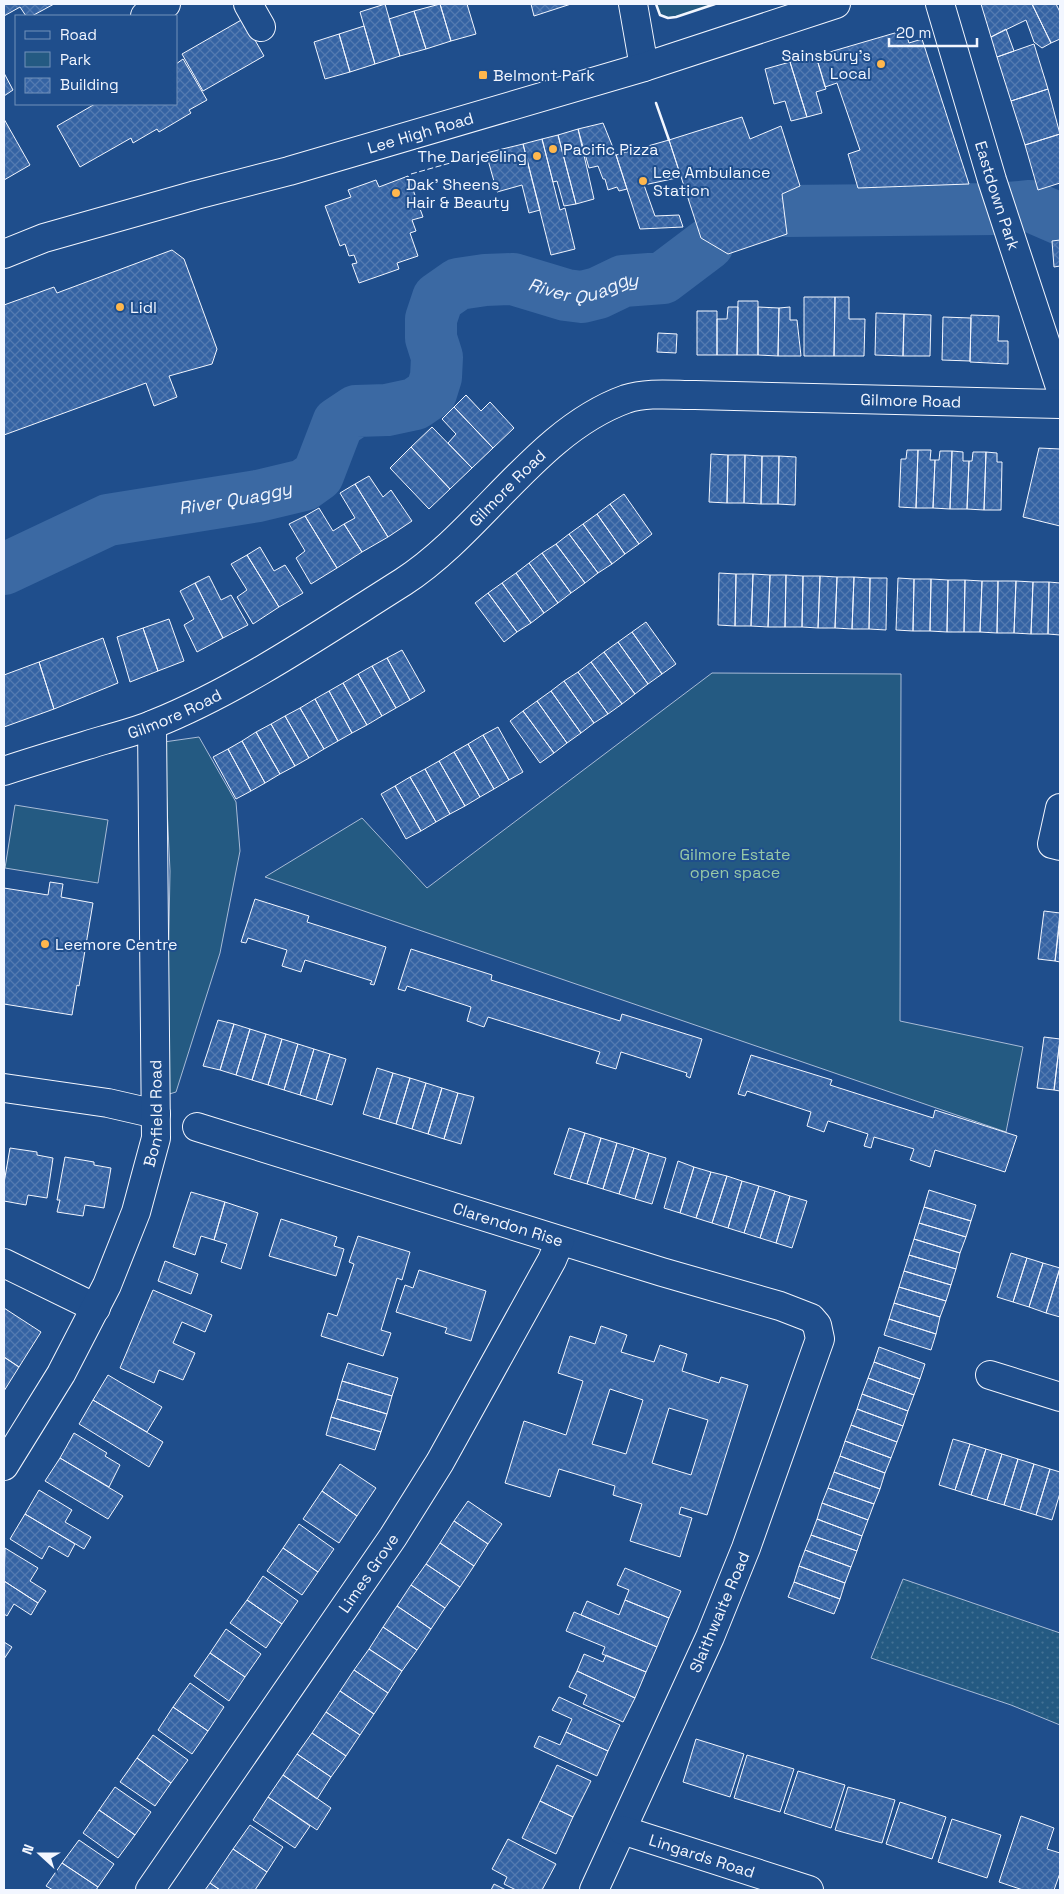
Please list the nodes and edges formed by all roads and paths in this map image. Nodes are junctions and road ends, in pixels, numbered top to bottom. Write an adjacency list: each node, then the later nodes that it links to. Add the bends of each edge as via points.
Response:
1 (166, 4): 6 (main road)
2 (248, 4): 7 (main road)
3 (633, 4): 8 (main road)
4 (836, 4): 8 (main road, Lee High Road)
5 (940, 4): 10 (main road, Eastdown Park, via 992,180)
6 (147, 15)
7 (261, 27)
8 (644, 67): 9 (main road, Lee High Road, via 289,171 44,238)
9 (4, 254)
10 (1060, 386)
11 (1060, 404): 12 (main road, Gilmore Road, via 695,395 628,398 603,410 541,455 440,554 405,580 242,679)
12 (152, 725): 13 (main road, Gilmore Road); 17 (main road, Bonfield Road)
13 (4, 771)
14 (1060, 808): 15 (main road, via 1052,844)
15 (1060, 846)
16 (4, 1088): 17 (main road)
17 (156, 1114): 21 (main road, Bonfield Road, via 156,1138 136,1212)
18 (197, 1127): 19 (main road, Clarendon Rise)
19 (560, 1241): 22 (main road, Clarendon Rise, via 780,1306 811,1318); 27 (main road, Limes Grove, via 440,1462 387,1545)
20 (4, 1263): 21 (main road)
21 (96, 1308): 25 (main road, Bonfield Road, via 61,1374)
22 (817, 1325): 26 (main road, Slaithwaite Road, via 820,1339 746,1548)
23 (990, 1374): 24 (main road)
24 (1060, 1396)
25 (4, 1466)
26 (622, 1830): 28 (main road, Slaithwaite Road); 29 (main road, Lingards Road)
27 (150, 1890)
28 (594, 1890)
29 (809, 1890)

